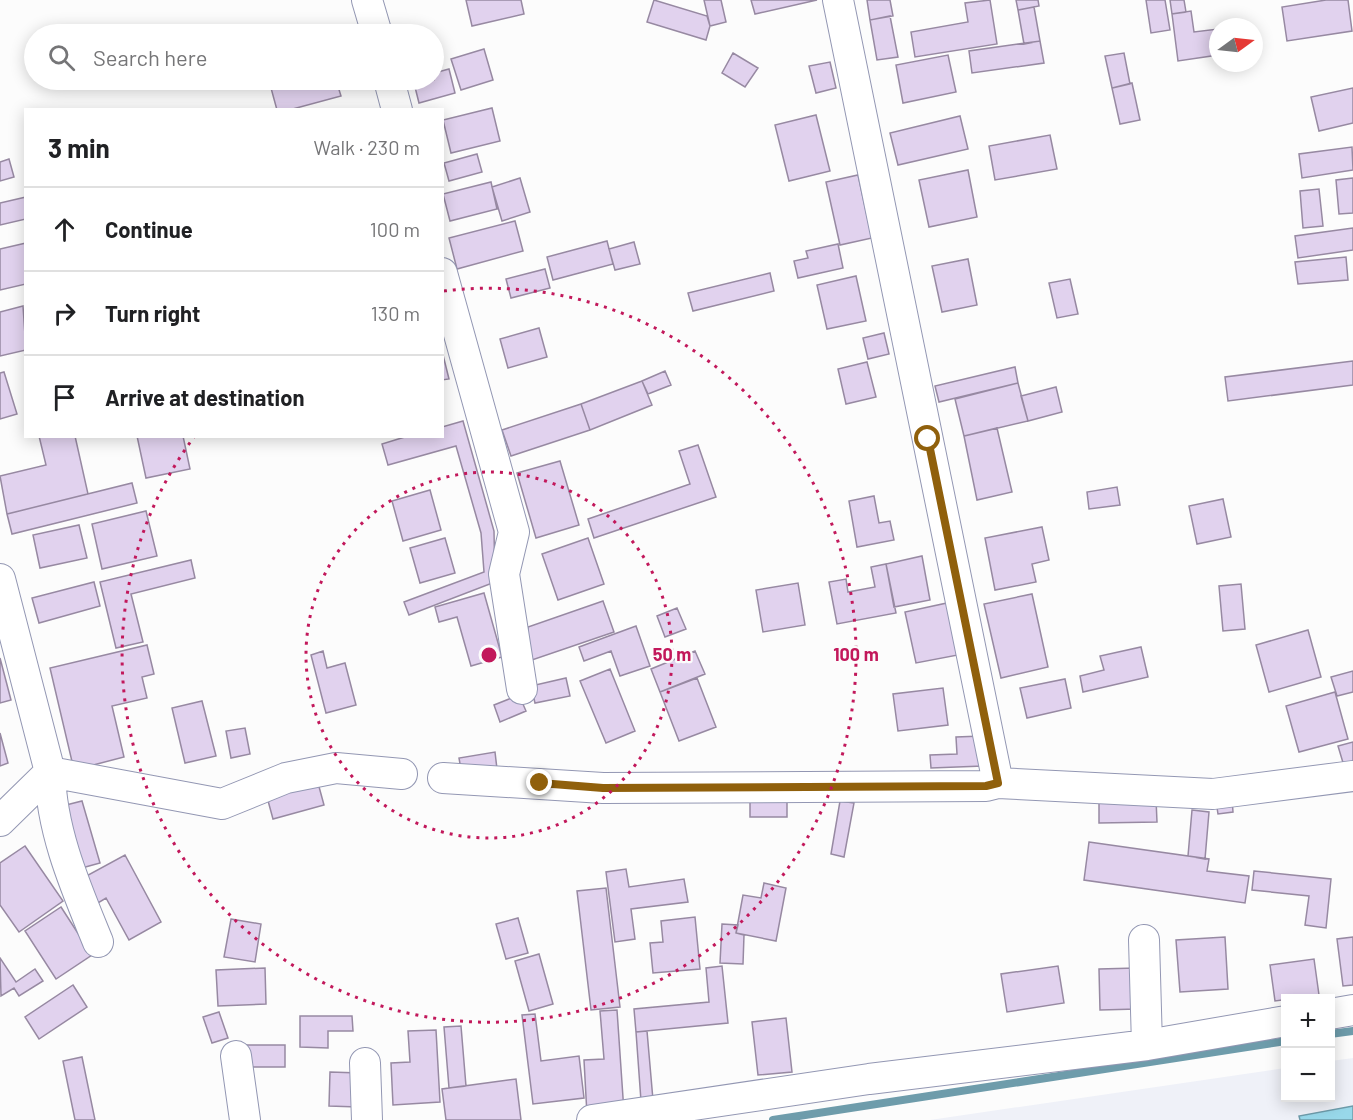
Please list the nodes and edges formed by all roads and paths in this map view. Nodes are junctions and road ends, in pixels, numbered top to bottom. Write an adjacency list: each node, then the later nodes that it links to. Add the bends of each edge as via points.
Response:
1 (367, 0): 3 (street)
2 (838, 0): 13 (street)
3 (374, 24)
4 (392, 90): 5 (street)
5 (397, 108)
6 (444, 280): 8 (street, via 514,532 504,573)
7 (0, 579): 9 (street)
8 (522, 688)
9 (50, 772): 10 (street, via 222,804 286,778 336,768); 14 (street); 16 (street, via 51,793 69,870)
10 (402, 774)
11 (1353, 776): 13 (street, via 1213,794)
12 (443, 778): 13 (street, via 603,788)
13 (998, 783)
14 (0, 820)
15 (1143, 940): 20 (street)
16 (98, 942)
17 (1353, 1010): 18 (street)
18 (1335, 1013)
19 (1281, 1022): 20 (street)
20 (1147, 1044): 25 (street, via 904,1074)
21 (236, 1056): 23 (street)
22 (365, 1063): 24 (street)
23 (245, 1120)
24 (367, 1120)
25 (592, 1120)

